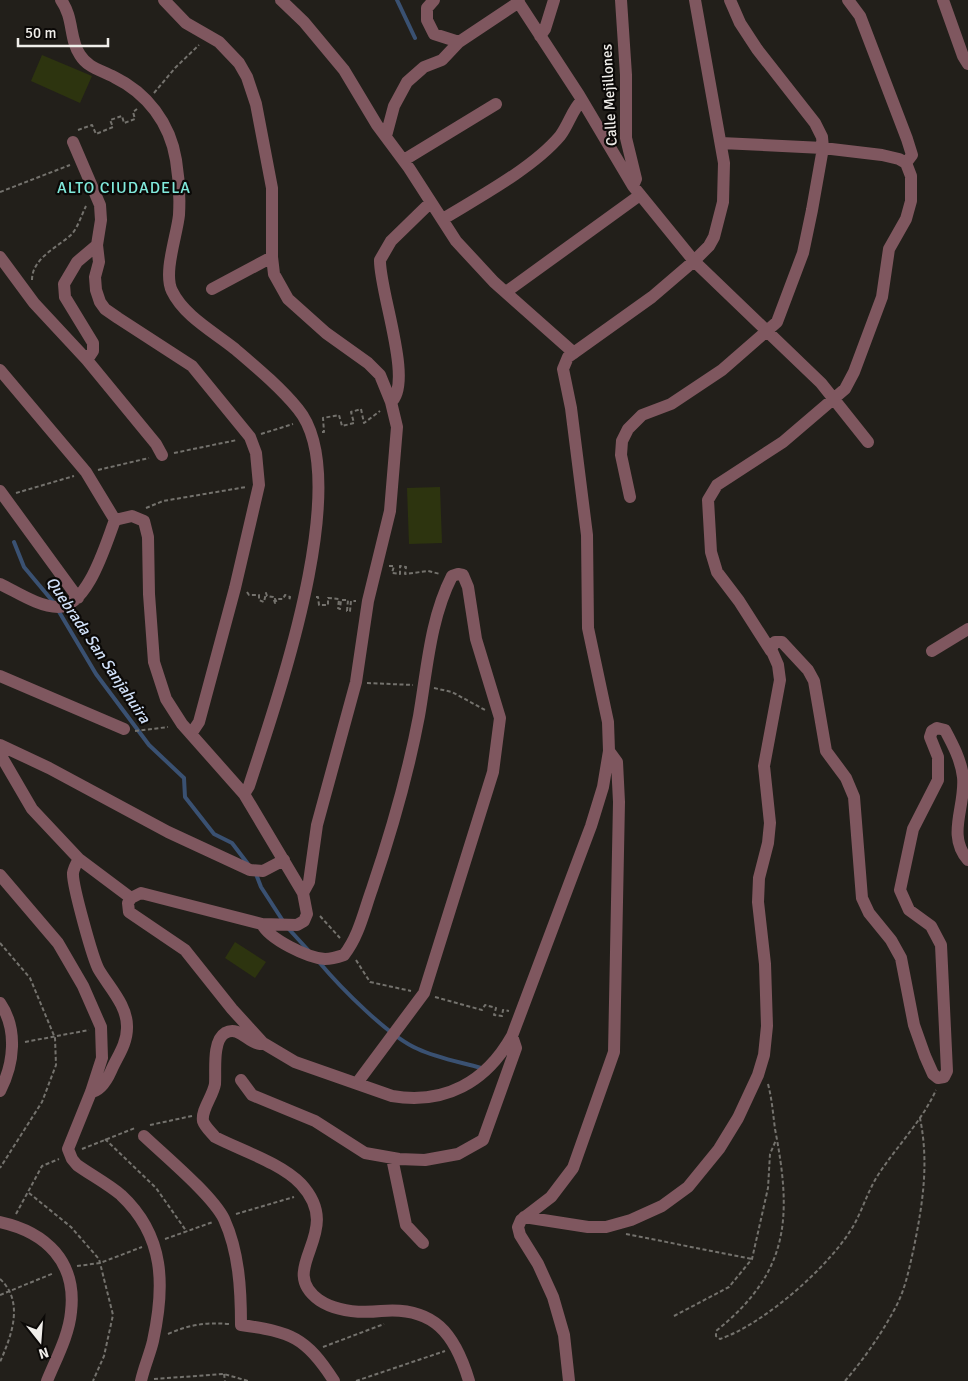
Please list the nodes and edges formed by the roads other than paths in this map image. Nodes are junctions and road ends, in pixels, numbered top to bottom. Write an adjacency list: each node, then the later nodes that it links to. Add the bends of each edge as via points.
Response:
1 (61, 0): 54 (street, via 83,58 95,69 132,86 148,101 170,136 176,159 179,215 170,268 171,289 183,306 236,350 297,408 312,432 318,477 314,545 296,638)
2 (164, 0): 28 (street, via 186,23 219,42 247,77 256,104 272,188)
3 (281, 0): 17 (street, via 344,70)
4 (434, 0): 13 (street, via 426,8 427,20 434,34)
5 (554, 0): 12 (street)
6 (621, 0): 23 (street, Calle Mejillones, via 626,138)
7 (695, 0): 19 (street)
8 (730, 0): 20 (street, via 757,49 815,123)
9 (848, 0): 22 (street, via 860,16 907,139 912,155)
10 (943, 0): 14 (street)
11 (518, 1): 12 (street); 13 (street)
12 (540, 36): 15 (street)
13 (459, 42): 17 (street, via 442,60 424,67 407,82 394,106)
14 (968, 64)
15 (582, 100): 23 (street); 25 (street, via 560,136 549,147 528,165)
16 (496, 104): 21 (street)
17 (386, 136): 21 (street)
18 (73, 142): 26 (street, via 100,205)
19 (721, 143): 20 (street); 29 (street, via 724,182 719,222 709,246)
20 (824, 148): 22 (street, via 882,155); 32 (street, via 803,253 777,322)
21 (404, 160): 24 (street)
22 (906, 163): 36 (street, via 911,176 910,201 906,219 889,249 882,298 854,372 845,388)
23 (636, 191): 29 (street); 31 (street)
24 (430, 203): 25 (street); 37 (street, via 391,241 380,260 400,370 397,394)
25 (444, 219): 31 (street, via 456,241)
26 (97, 245): 34 (street, via 77,262 64,284 66,297 93,343 93,351); 50 (street, via 96,290 106,309 192,366 250,438 256,453 259,484 235,588 199,722)
27 (0, 256): 34 (street, via 34,303)
28 (272, 257): 30 (street); 37 (street, via 274,274 288,299 326,333 368,363 380,375)
29 (694, 261): 32 (street); 33 (street, via 637,308)
30 (212, 289)
31 (506, 292): 33 (street)
32 (768, 331): 36 (street); 41 (street, via 700,386 632,423 625,435 621,456)
33 (574, 353): 52 (street, via 564,363 563,369 587,535 588,628 608,722)
34 (87, 360): 39 (street)
35 (0, 370): 42 (street, via 86,472)
36 (833, 398): 38 (street); 47 (street, via 783,442 717,486 708,500 711,552 717,572)
37 (392, 402): 59 (street, via 397,427 390,511 368,601 356,682 317,826 309,882)
38 (868, 442)
39 (162, 455)
40 (2, 494): 44 (street)
41 (630, 498)
42 (116, 520): 44 (street, via 87,586); 50 (street, via 138,517 144,521 148,537 154,662 166,699)
43 (0, 584): 44 (street, via 57,607)
44 (78, 598)
45 (968, 629): 46 (street)
46 (932, 651)
47 (771, 652): 57 (street, via 773,643 782,642 814,681 826,751 846,778 857,808 862,898 901,958 914,1026 934,1074 941,1078 947,1071 941,945 930,926 905,904 900,882 913,829 938,780 938,757 930,737 937,728 945,730 961,769 963,797 957,835 960,849); 71 (street, via 778,665 780,680 764,766 770,823 758,890 767,1003 766,1040 761,1065 738,1118 719,1150 688,1187 647,1213 606,1227)
48 (0, 676): 49 (street)
49 (130, 730)
50 (191, 734): 54 (street)
51 (0, 745): 56 (street, via 50,768 168,832 250,870 264,871)
52 (609, 751): 63 (street, via 603,787 591,826); 71 (street, via 617,762 619,802 614,1052 573,1168 551,1197)
53 (0, 754): 55 (street, via 32,809)
54 (244, 794): 56 (street)
55 (79, 860): 60 (street); 68 (street, via 73,878 88,937 98,968 117,996 127,1026 121,1050 108,1077 99,1089)
56 (284, 860): 59 (street)
57 (968, 860)
58 (0, 875): 68 (street, via 58,943 79,978 101,1027 102,1058)
59 (303, 892): 61 (street, via 307,907 304,920 297,926)
60 (131, 898): 61 (street, via 141,893); 64 (street, via 128,908 132,916 184,950)
61 (262, 924): 66 (street, via 275,939 323,959 344,955 356,935 393,818 419,715 435,625 451,579 458,574 466,580 476,639 500,718 492,772 424,993)
62 (0, 1003): 67 (street, via 13,1044 11,1061)
63 (512, 1036): 66 (street, via 493,1065 469,1084 452,1091 409,1098 392,1096); 70 (street, via 516,1048 483,1140 458,1154 434,1159)
64 (263, 1043): 66 (street, via 295,1062); 77 (street, via 257,1045 238,1032 223,1034 218,1044 215,1086 203,1121 215,1137 285,1172 308,1192 315,1206 317,1232 302,1271 306,1287 331,1306 369,1313 408,1311 434,1321 451,1337)
65 (241, 1080): 70 (street, via 252,1095 315,1121 365,1153)
66 (357, 1083)
67 (0, 1091)
68 (91, 1092): 74 (street, via 69,1144 69,1154 77,1165 119,1194 140,1217 154,1242 160,1268 153,1340)
69 (142, 1130): 76 (street, via 224,1218 241,1282 241,1325 278,1330 297,1339 312,1351)
70 (392, 1158): 73 (street, via 406,1225)
71 (524, 1217): 78 (street, via 518,1231 554,1297 564,1335)
72 (5, 1223): 75 (street, via 37,1235 55,1250 65,1268 72,1298 71,1313)
73 (423, 1243)
74 (141, 1380)
75 (47, 1381)
76 (334, 1381)
77 (469, 1381)
78 (569, 1381)

